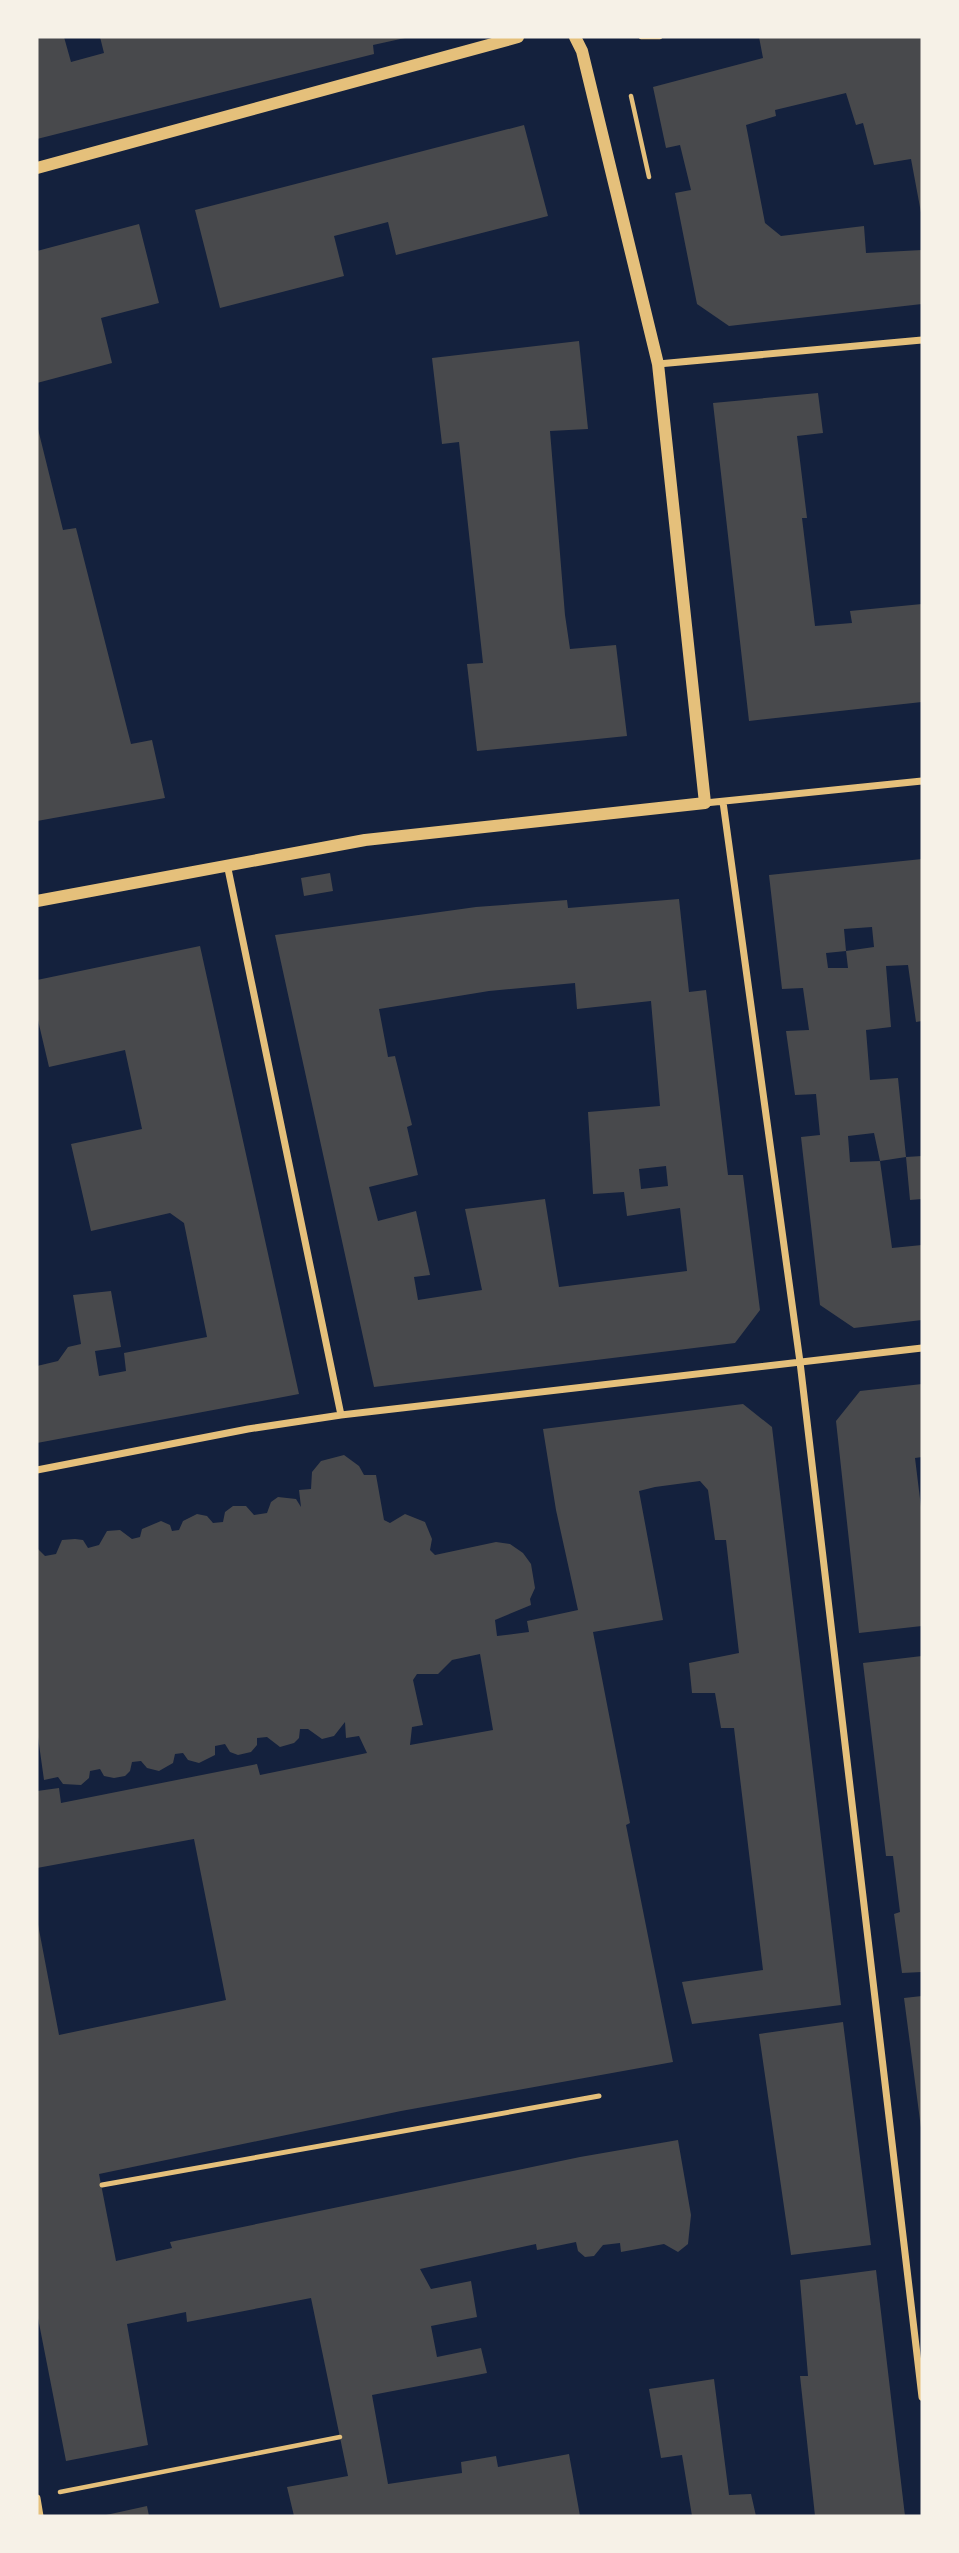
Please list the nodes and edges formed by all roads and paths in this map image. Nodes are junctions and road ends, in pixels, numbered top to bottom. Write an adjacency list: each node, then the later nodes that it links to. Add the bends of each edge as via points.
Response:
1 (518, 37): 6 (street)
2 (576, 37): 9 (street)
3 (642, 37): 4 (path)
4 (660, 37)
5 (631, 96): 7 (path)
6 (37, 168)
7 (649, 177)
8 (922, 340): 9 (street)
9 (658, 364): 12 (street)
10 (922, 780): 11 (street)
11 (723, 802): 12 (street); 16 (street)
12 (705, 803): 13 (street, via 365,840)
13 (227, 864): 14 (street); 17 (street)
14 (37, 901)
15 (922, 1348): 16 (street)
16 (800, 1362): 17 (street); 21 (street)
17 (341, 1415): 18 (street)
18 (37, 1470)
19 (599, 2096): 20 (lane)
20 (102, 2186)
21 (922, 2398)
22 (340, 2437): 23 (path)
23 (57, 2493)
24 (37, 2498): 25 (street)
25 (40, 2516)

